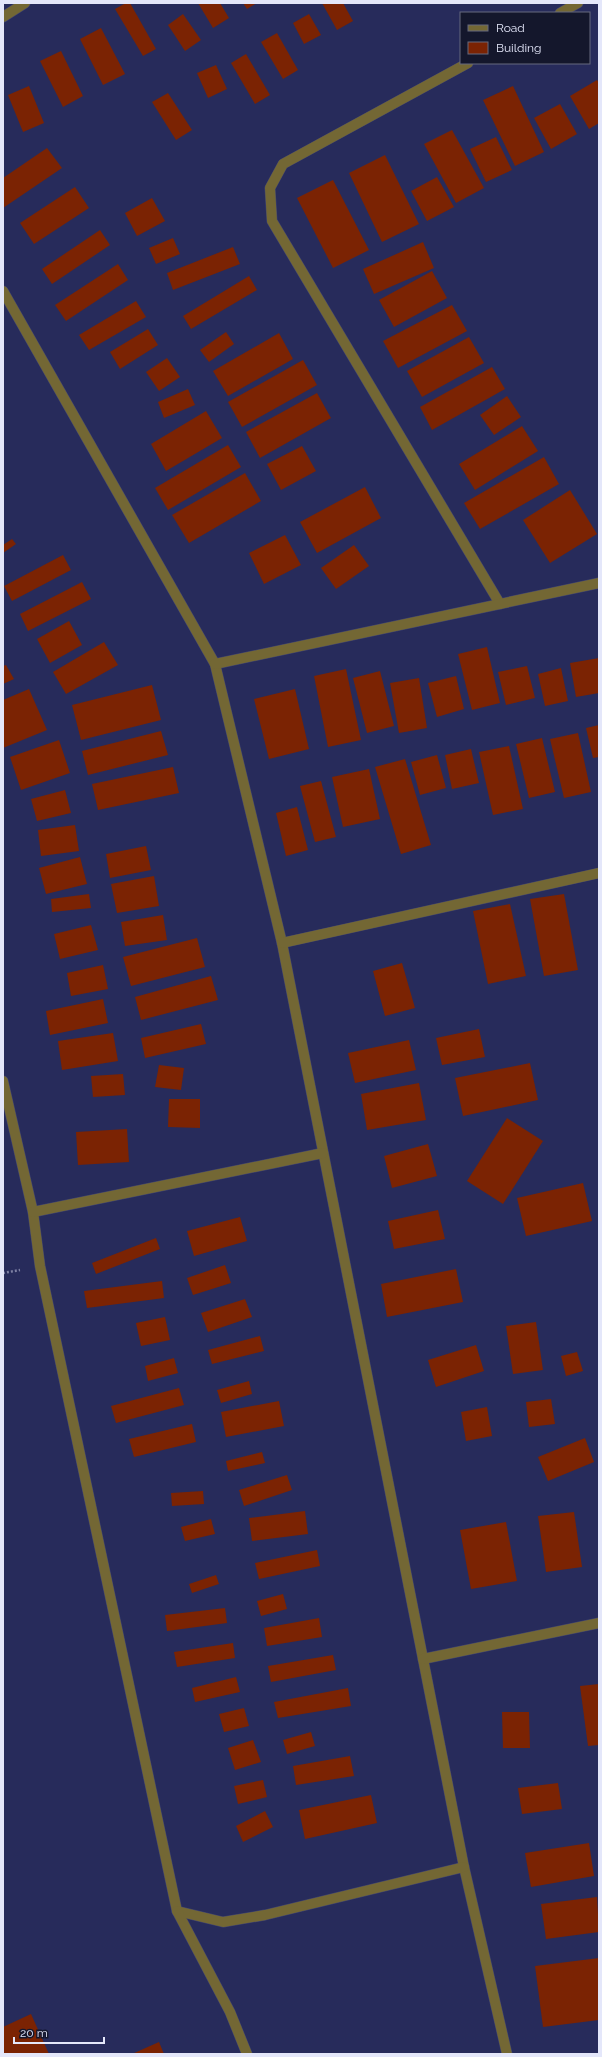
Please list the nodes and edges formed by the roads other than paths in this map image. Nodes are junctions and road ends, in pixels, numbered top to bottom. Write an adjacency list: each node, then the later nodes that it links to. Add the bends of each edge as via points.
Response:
1 (25, 3): 4 (street)
2 (578, 3): 3 (street)
3 (562, 12)
4 (3, 17)
5 (466, 64): 8 (street, via 284,164 270,188 272,221)
6 (3, 291): 9 (street)
7 (599, 583): 8 (street)
8 (500, 604): 9 (street)
9 (215, 664): 11 (street)
10 (599, 873): 11 (street)
11 (282, 943): 13 (street)
12 (3, 1081): 14 (street)
13 (323, 1152): 14 (street); 16 (street)
14 (33, 1212): 18 (street, via 40,1266)
15 (599, 1623): 16 (street)
16 (423, 1659): 17 (street)
17 (464, 1867): 18 (street, via 265,1915 223,1922); 20 (street)
18 (177, 1911): 19 (street, via 230,2012)
19 (247, 2054)
20 (507, 2054)

